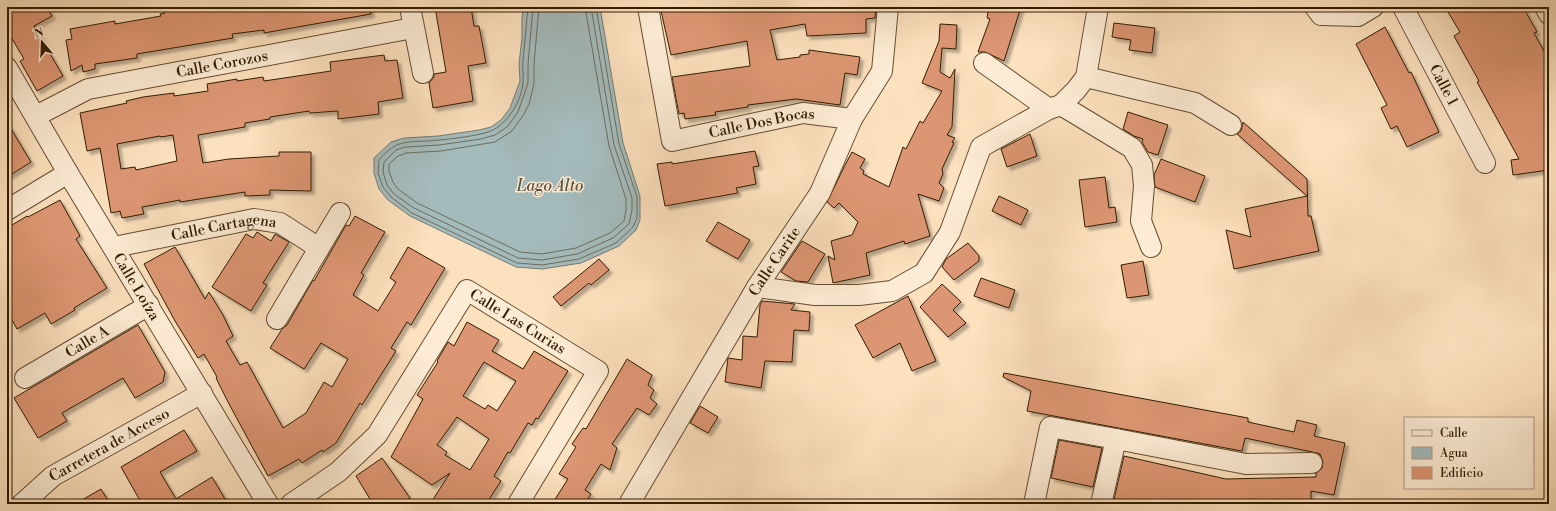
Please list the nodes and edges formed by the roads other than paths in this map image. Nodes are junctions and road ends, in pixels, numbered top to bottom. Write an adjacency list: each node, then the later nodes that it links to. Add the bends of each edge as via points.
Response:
1 (410, 7): 10 (street)
2 (648, 7): 17 (street, Calle Dos Bocas, via 672,141 803,113)
3 (888, 7): 17 (street, Calle Carite, via 882,71)
4 (1098, 7): 14 (street)
5 (1315, 7): 8 (street, via 1321,15)
6 (1403, 7): 19 (street, Calle 1)
7 (1545, 7): 9 (street)
8 (1366, 11)
9 (1549, 14)
10 (413, 28): 13 (street); 16 (street, Calle Corozos, via 88,89)
11 (984, 63): 15 (street)
12 (7, 68): 16 (street, Calle Loíza)
13 (423, 73)
14 (1086, 77): 15 (street, via 1076,90); 18 (street, via 1195,103)
15 (1055, 107): 24 (street, via 1132,148 1142,165 1144,186 1141,221); 26 (street, via 981,147 950,232 924,273 892,290 859,295 814,295)
16 (36, 116): 20 (street, Calle Loíza)
17 (852, 119): 26 (street, Calle Carite, via 820,193)
18 (1231, 125)
19 (1485, 163)
20 (68, 173): 21 (street); 23 (street, Calle Loíza)
21 (7, 210)
22 (340, 213): 25 (street)
23 (114, 247): 25 (street, Calle Cartagena, via 254,220 280,224); 27 (street, Calle Loíza)
24 (1151, 247)
25 (319, 248): 28 (street)
26 (757, 287): 37 (street, Calle Carite)
27 (149, 305): 29 (street, Calle A); 30 (street, Calle Loíza)
28 (277, 319)
29 (26, 378)
30 (202, 393): 34 (street, Carretera de Acceso, via 53,476); 35 (street, Calle Loíza)
31 (1116, 439): 32 (street, via 1246,464); 38 (street, via 1050,428); 39 (street)
32 (1312, 463)
33 (519, 502): 36 (street, Calle Las Curias, via 598,371 467,290 377,435 338,472)
34 (22, 504)
35 (268, 504)
36 (291, 504)
37 (629, 504)
38 (1034, 504)
39 (1101, 504)

